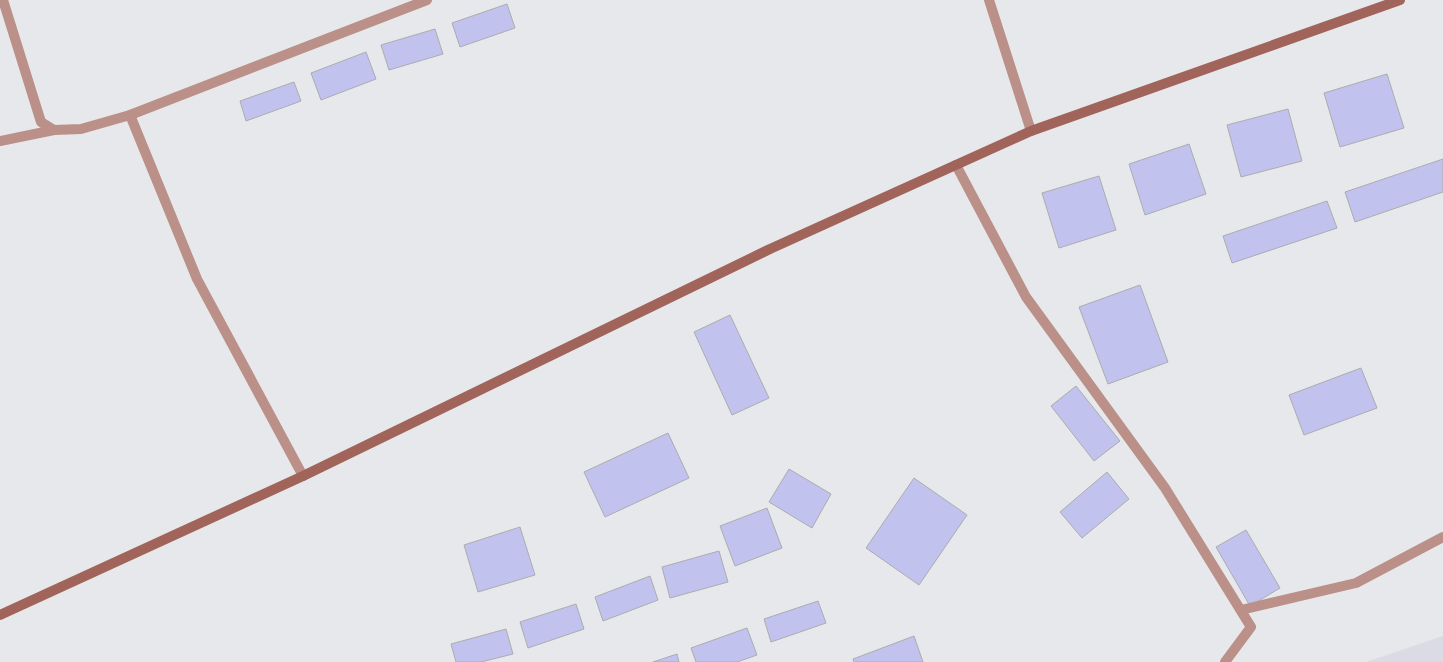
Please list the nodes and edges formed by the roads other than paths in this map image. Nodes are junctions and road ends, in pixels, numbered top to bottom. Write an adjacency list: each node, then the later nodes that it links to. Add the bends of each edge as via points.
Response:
1 (3, 0): 6 (street, via 41,122)
2 (427, 0): 5 (street)
3 (989, 0): 7 (street)
4 (1400, 0): 7 (street)
5 (130, 115): 6 (street, via 81,129); 10 (street, via 197,279)
6 (54, 130): 8 (street)
7 (1031, 131): 9 (street)
8 (0, 141)
9 (956, 165): 10 (street, via 770,249); 12 (street, via 1026,297 1165,488)
10 (303, 476): 13 (street)
11 (1443, 538): 12 (street, via 1356,583)
12 (1241, 610): 14 (street, via 1251,627)
13 (0, 615)
14 (1225, 662)

